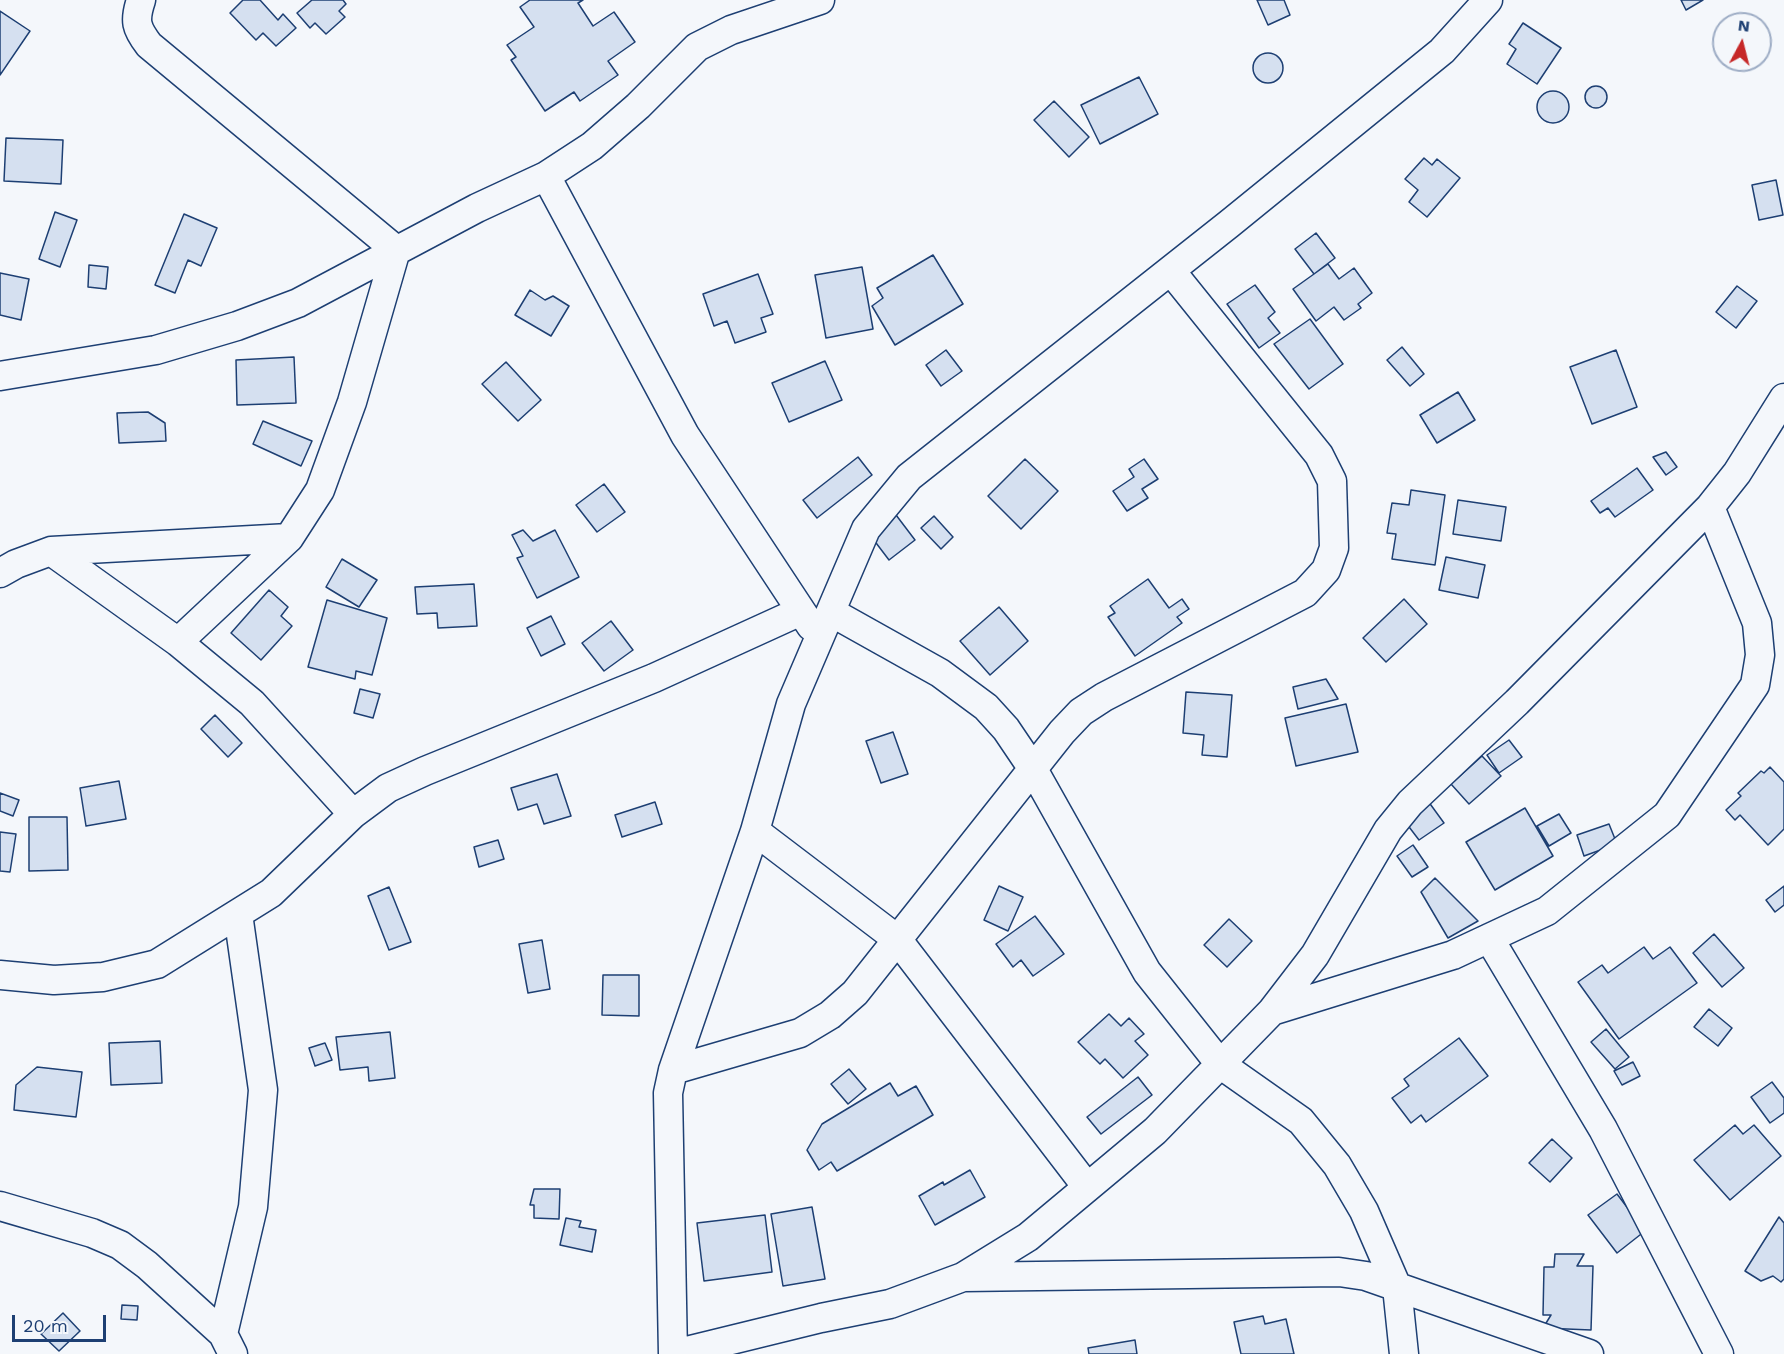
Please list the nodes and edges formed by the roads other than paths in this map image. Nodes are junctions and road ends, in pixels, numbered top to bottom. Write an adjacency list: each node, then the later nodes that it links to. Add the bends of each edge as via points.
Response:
1 (141, 0): 5 (street, via 136,14 139,31 149,45)
2 (820, 0): 4 (street, via 731,30 697,47 592,146)
3 (1488, 0): 6 (street, via 1442,51)
4 (546, 176): 5 (street); 13 (street, via 685,435)
5 (396, 250): 7 (street, via 298,303 237,326 156,350); 10 (street, via 352,402 320,490)
6 (1171, 271): 14 (street, via 909,477 866,529); 17 (street, via 1319,455 1332,481 1334,548 1326,570 1305,593 1104,697 1081,712)
7 (0, 376)
8 (1784, 398): 9 (street, via 1737,473)
9 (1710, 507): 21 (street, via 1757,623 1760,655 1755,685 1667,815 1547,911); 24 (street, via 1404,810 1370,859 1315,955)
10 (289, 538): 11 (street); 16 (street)
11 (51, 551): 12 (street); 16 (street)
12 (0, 573)
13 (801, 611): 15 (street); 18 (street, via 654,678 425,771 388,788)
14 (831, 612): 15 (street); 17 (street, via 940,673 986,707)
15 (820, 639): 19 (street, via 791,704)
16 (178, 642): 18 (street, via 252,703)
17 (1033, 769): 22 (street); 25 (street, via 1147,972)
18 (353, 814): 20 (street, via 271,893)
19 (755, 831): 22 (street); 26 (street)
20 (238, 914): 23 (street, via 157,964 103,977 54,980); 31 (street, via 263,1090 253,1207)
21 (1489, 938): 24 (street, via 1453,955); 35 (street, via 1603,1129)
22 (897, 939): 26 (street, via 855,993 830,1016 800,1033); 27 (street)
23 (0, 975)
24 (1272, 1011): 25 (street)
25 (1220, 1064): 27 (street, via 1155,1131); 30 (street, via 1301,1121 1337,1165 1364,1211)
26 (673, 1070): 32 (street, via 668,1092)
27 (1087, 1187): 29 (street, via 1028,1237)
28 (0, 1206): 31 (street, via 120,1245 147,1265)
29 (963, 1277): 30 (street, via 1339,1272); 32 (street, via 890,1304)
30 (1397, 1287): 33 (street); 34 (street)
31 (228, 1344)
32 (674, 1354)
33 (1404, 1354)
34 (1589, 1354)
35 (1719, 1354)

